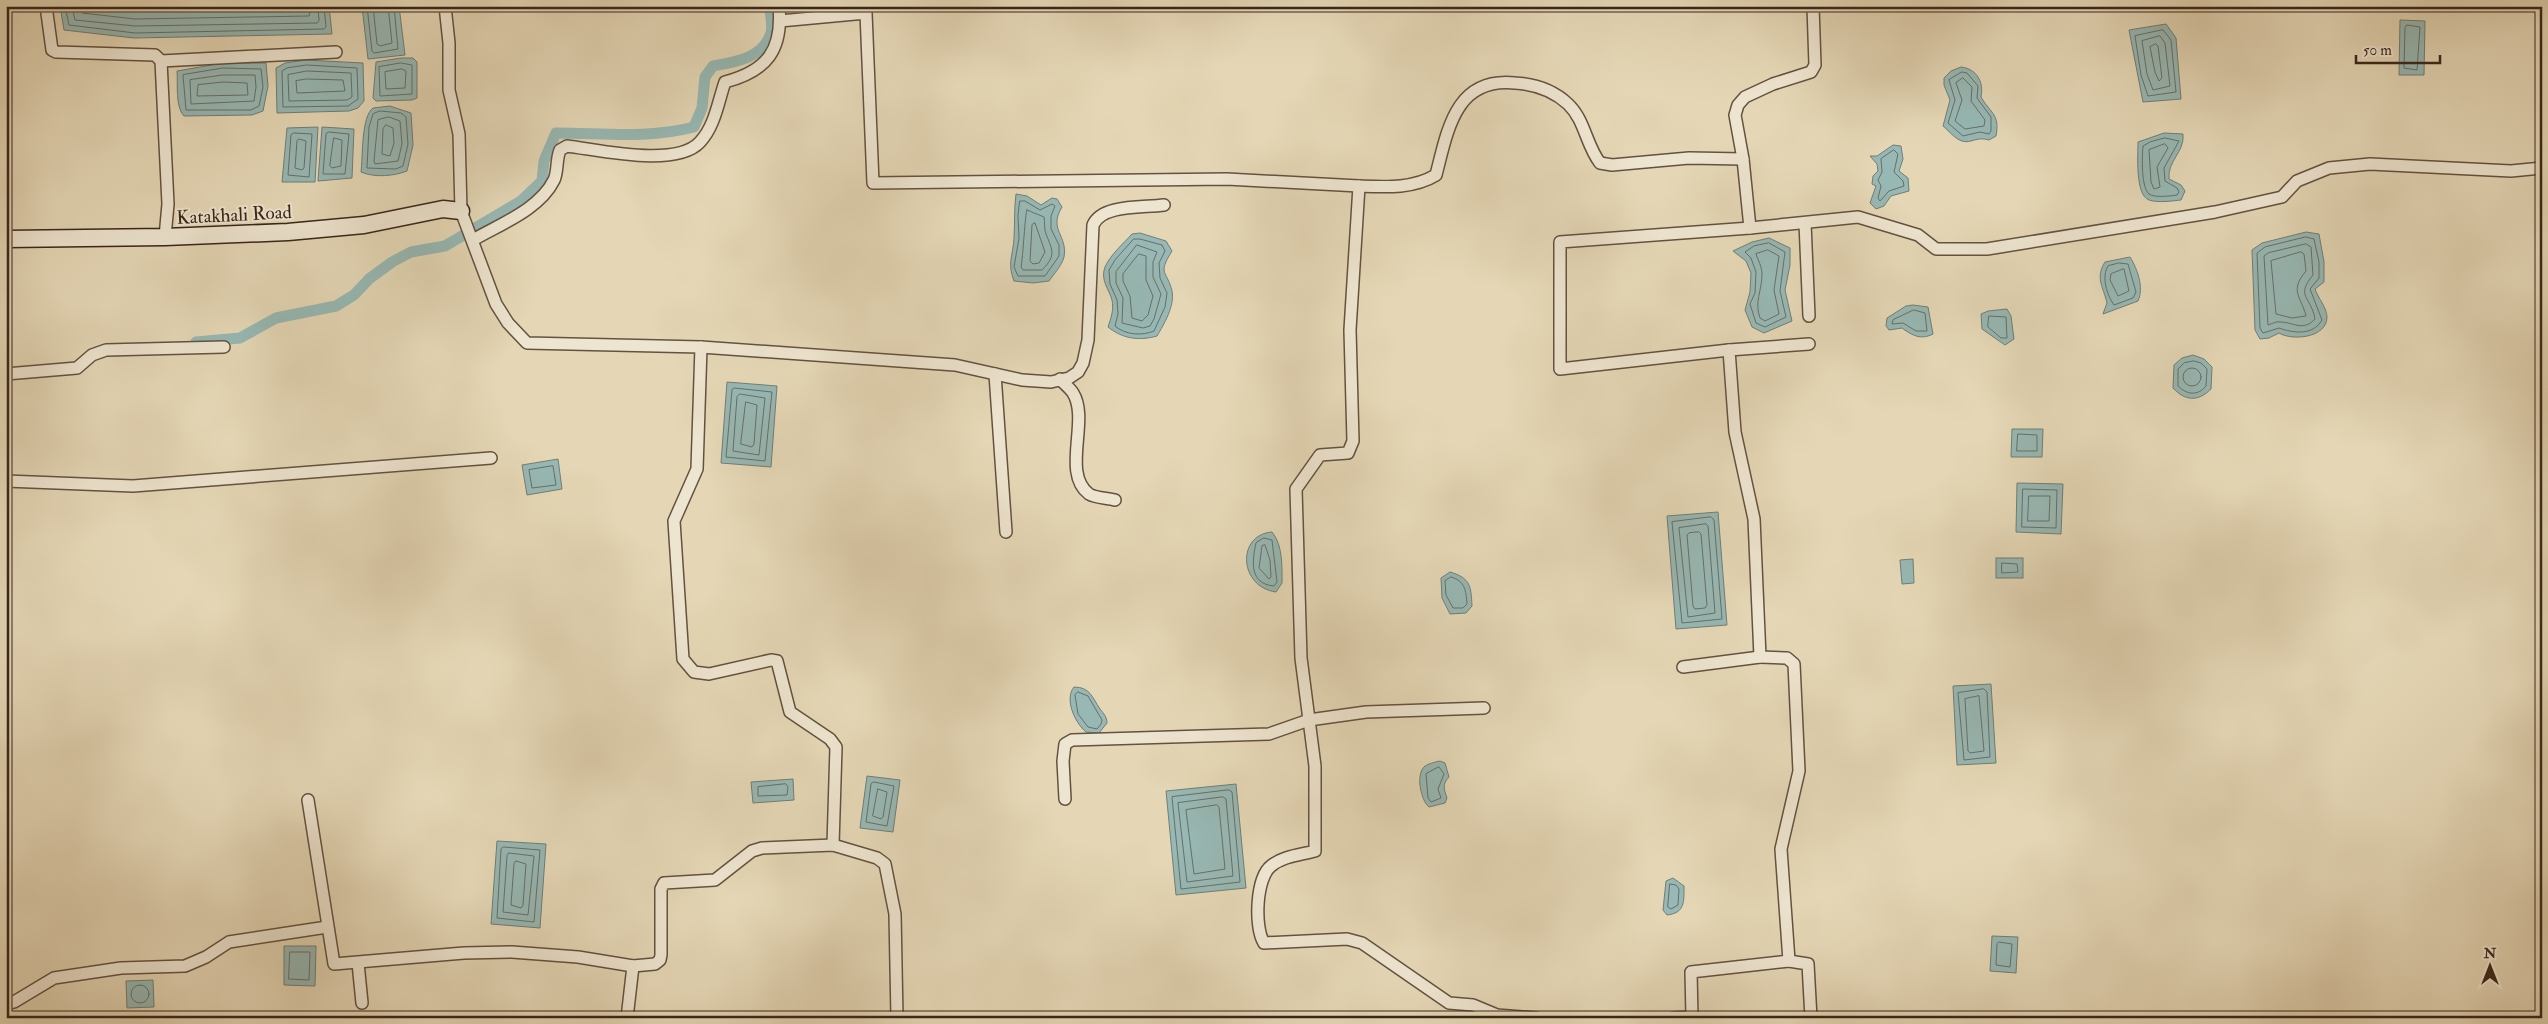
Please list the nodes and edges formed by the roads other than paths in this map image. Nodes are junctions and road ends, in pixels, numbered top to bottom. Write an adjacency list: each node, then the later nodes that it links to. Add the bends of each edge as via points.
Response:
1 (46, 6): 7 (street, via 52,50 56,52 155,55)
2 (445, 6): 12 (street, via 449,90 459,134)
3 (779, 6): 5 (street)
4 (1813, 6): 8 (street, via 1815,65 1811,72 1773,84 1745,97 1738,105 1735,115)
5 (780, 21): 10 (street, via 866,13 873,182 1227,179); 17 (street, via 777,41 768,61 745,77 725,82 711,126 693,148 655,156 567,146 560,150 555,162 555,178 544,194 525,211)
6 (336, 52): 7 (street)
7 (161, 61): 15 (street, via 168,204)
8 (1743, 159): 10 (street, via 1688,158 1612,165 1600,163 1592,153 1583,126 1568,104 1531,84 1498,81 1479,87 1464,98 1446,133 1436,174 1426,182); 14 (street)
9 (2542, 168): 13 (street, via 2511,171 2370,164 2329,168 2297,182 2282,197 2215,212 1986,249 1936,249 1918,235 1858,218)
10 (1359, 186): 33 (street, via 1350,330 1353,441 1348,453 1320,455 1296,488 1301,658)
11 (1164, 205): 25 (street, via 1106,212 1096,218 1088,340 1078,372)
12 (461, 210): 15 (street, Katakhali Road, via 443,209 354,226); 17 (street)
13 (1805, 223): 14 (street); 18 (street)
14 (1750, 228): 22 (street, via 1560,242 1560,369)
15 (165, 237): 16 (street, Katakhali Road)
16 (6, 239)
17 (473, 240): 21 (street, via 496,304 508,324 526,343)
18 (1809, 316)
19 (1809, 344): 22 (street)
20 (224, 347): 23 (street, via 106,350 92,355 77,368)
21 (702, 347): 24 (street, via 955,365); 36 (street, via 697,468 674,521 683,659 694,672 709,674 777,661 790,712 830,739 836,747)
22 (1729, 350): 30 (street, via 1735,432 1754,519)
23 (6, 374)
24 (995, 374): 25 (street, via 1022,380); 29 (street)
25 (1060, 380): 28 (street, via 1074,394 1078,412 1076,460 1079,484 1090,495)
26 (491, 458): 27 (street, via 133,486)
27 (6, 481)
28 (1115, 500)
29 (1006, 532)
30 (1760, 657): 31 (street); 38 (street, via 1788,658 1794,664 1799,771 1781,849)
31 (1683, 667)
32 (1484, 708): 33 (street, via 1366,712)
33 (1309, 720): 34 (street, via 1269,734 1072,740 1065,744); 45 (street, via 1315,766 1315,851 1282,859 1269,867 1261,884 1257,910 1258,934 1264,942 1347,939 1362,943 1449,1003 1473,1005 1497,1015)
34 (1065, 799)
35 (308, 800): 37 (street)
36 (833, 845): 40 (street, via 757,849 715,880 664,883 661,889 660,960 655,964); 44 (street, via 877,858 885,864 895,914)
37 (327, 927): 39 (street, via 334,964); 42 (street, via 228,942 185,966 122,968 54,978)
38 (1789, 961): 46 (street, via 1691,972 1692,1017); 47 (street, via 1808,964)
39 (358, 963): 40 (street, via 444,954 512,952 578,957); 41 (street)
40 (633, 966): 43 (street)
41 (362, 1003)
42 (6, 1004)
43 (627, 1018)
44 (897, 1018)
45 (1536, 1018)
46 (1673, 1018)
47 (1811, 1018)

